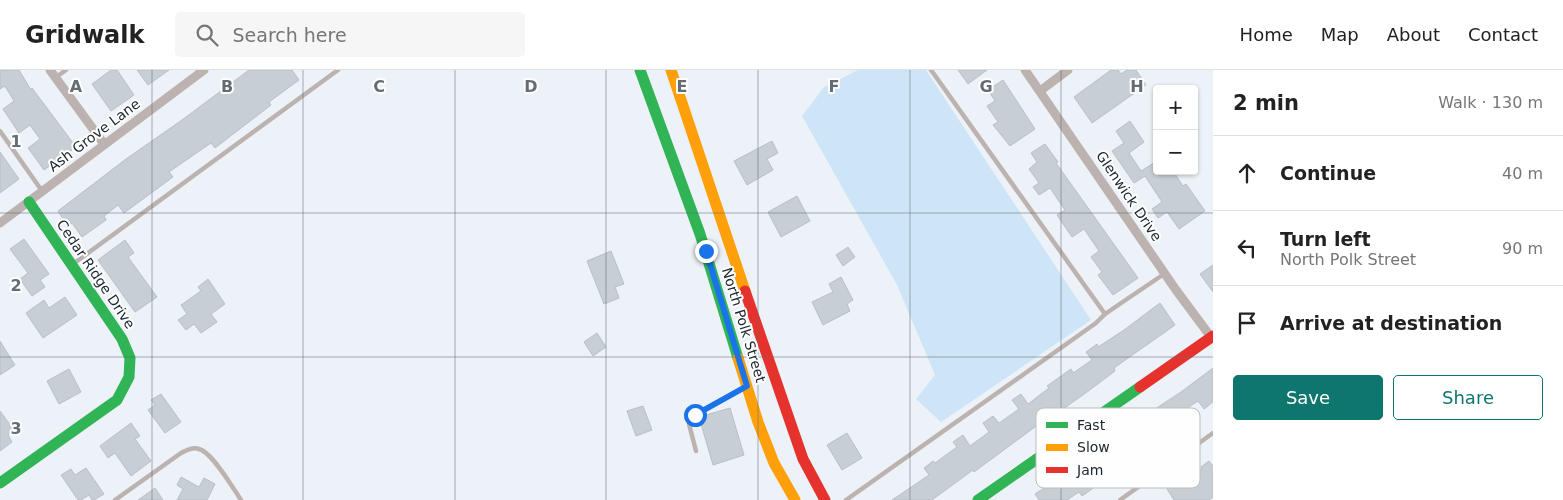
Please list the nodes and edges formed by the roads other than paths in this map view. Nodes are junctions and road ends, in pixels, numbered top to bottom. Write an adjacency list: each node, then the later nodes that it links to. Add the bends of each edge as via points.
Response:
1 (66, 70): 9 (lane)
2 (204, 70): 12 (street, Ash Grove Lane)
3 (338, 70): 17 (lane)
4 (640, 70): 16 (main road, North Polk Street)
5 (671, 70): 16 (main road, North Polk Street)
6 (931, 70): 19 (lane)
7 (1025, 70): 10 (street, Glenwick Drive)
8 (1068, 70): 10 (street)
9 (53, 74): 12 (street)
10 (1040, 91): 18 (street, Glenwick Drive)
11 (0, 131): 13 (lane)
12 (104, 144): 13 (street, Ash Grove Lane)
13 (42, 191): 14 (street, Ash Grove Lane)
14 (29, 202): 15 (street, Ash Grove Lane); 17 (main road, Cedar Ridge Drive)
15 (0, 223)
16 (711, 230): 21 (main road, North Polk Street); 32 (main road, North Polk Street, via 803,459)
17 (72, 265): 27 (main road, Cedar Ridge Drive, via 122,339 130,358 129,377 117,400)
18 (1165, 273): 19 (lane); 20 (street, Glenwick Drive)
19 (1105, 314): 33 (lane)
20 (1212, 336): 22 (main road)
21 (747, 386): 25 (lane, via 695,415 689,424); 31 (main road, North Polk Street, via 774,463)
22 (1109, 408)
23 (1213, 433): 24 (lane)
24 (1200, 442)
25 (696, 451)
26 (1036, 459): 34 (main road)
27 (0, 483)
28 (1137, 488): 35 (lane)
29 (115, 500): 30 (lane, via 193,448 209,455)
30 (241, 500)
31 (795, 500)
32 (825, 500)
33 (846, 500)
34 (978, 500)
35 (1120, 500)

